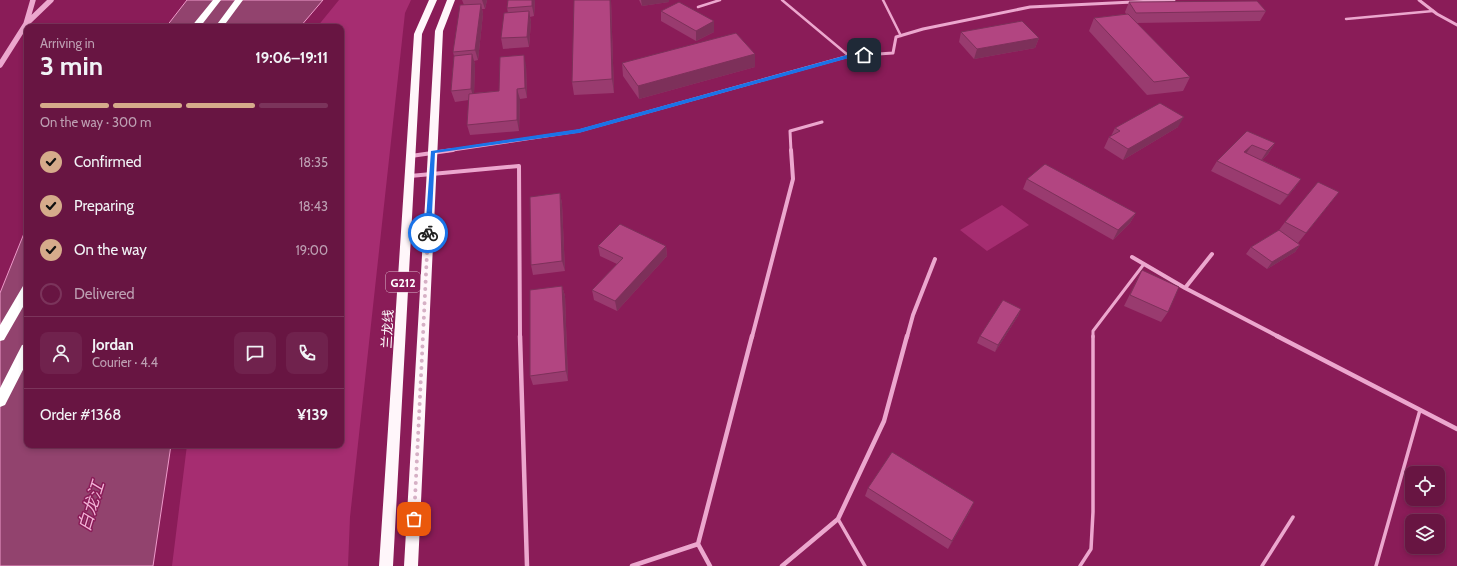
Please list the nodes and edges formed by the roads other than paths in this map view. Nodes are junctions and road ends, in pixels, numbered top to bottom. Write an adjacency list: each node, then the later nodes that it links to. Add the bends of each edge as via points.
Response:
1 (33, 0): 15 (street)
2 (51, 0): 15 (street)
3 (217, 0): 16 (highway)
4 (239, 0): 17 (highway)
5 (433, 0): 25 (highway, 兰龙线 / G212, via 418,34)
6 (451, 0): 24 (highway, G212, via 439,31)
7 (720, 0): 12 (lane)
8 (782, 0): 21 (lane)
9 (883, 0): 20 (lane)
10 (1174, 0): 20 (street, via 1030,7)
11 (1419, 0): 13 (street)
12 (698, 7)
13 (1433, 11): 14 (lane); 18 (street)
14 (1346, 19)
15 (26, 24)
16 (197, 24)
17 (221, 24)
18 (1457, 25)
19 (24, 27): 22 (street)
20 (901, 36): 21 (street, via 896,37 893,54)
21 (849, 56): 24 (street, via 579,131)
22 (0, 65)
23 (822, 122): 41 (street, via 790,131 793,179)
24 (432, 152): 25 (street); 26 (highway, G212)
25 (411, 156): 27 (highway, 兰龙线 / G212)
26 (431, 173): 27 (street); 43 (highway, G212); 44 (street, via 519,166 519,308)
27 (410, 176): 42 (highway, 兰龙线 / G212)
28 (1212, 254): 32 (street)
29 (1132, 256): 31 (street)
30 (935, 259): 40 (street, via 914,315 884,421)
31 (1144, 264): 32 (street); 49 (lane, via 1093,331 1093,512 1091,548)
32 (1185, 288): 37 (street)
33 (24, 294): 34 (highway)
34 (0, 336)
35 (24, 355): 36 (highway)
36 (0, 401)
37 (1420, 410): 38 (street); 51 (lane)
38 (1457, 429)
39 (1293, 517): 50 (lane)
40 (838, 519): 47 (street); 48 (lane)
41 (698, 544): 45 (street); 46 (street)
42 (386, 566)
43 (411, 566)
44 (527, 566)
45 (632, 566)
46 (710, 566)
47 (782, 566)
48 (865, 566)
49 (1080, 566)
50 (1262, 566)
51 (1376, 566)

